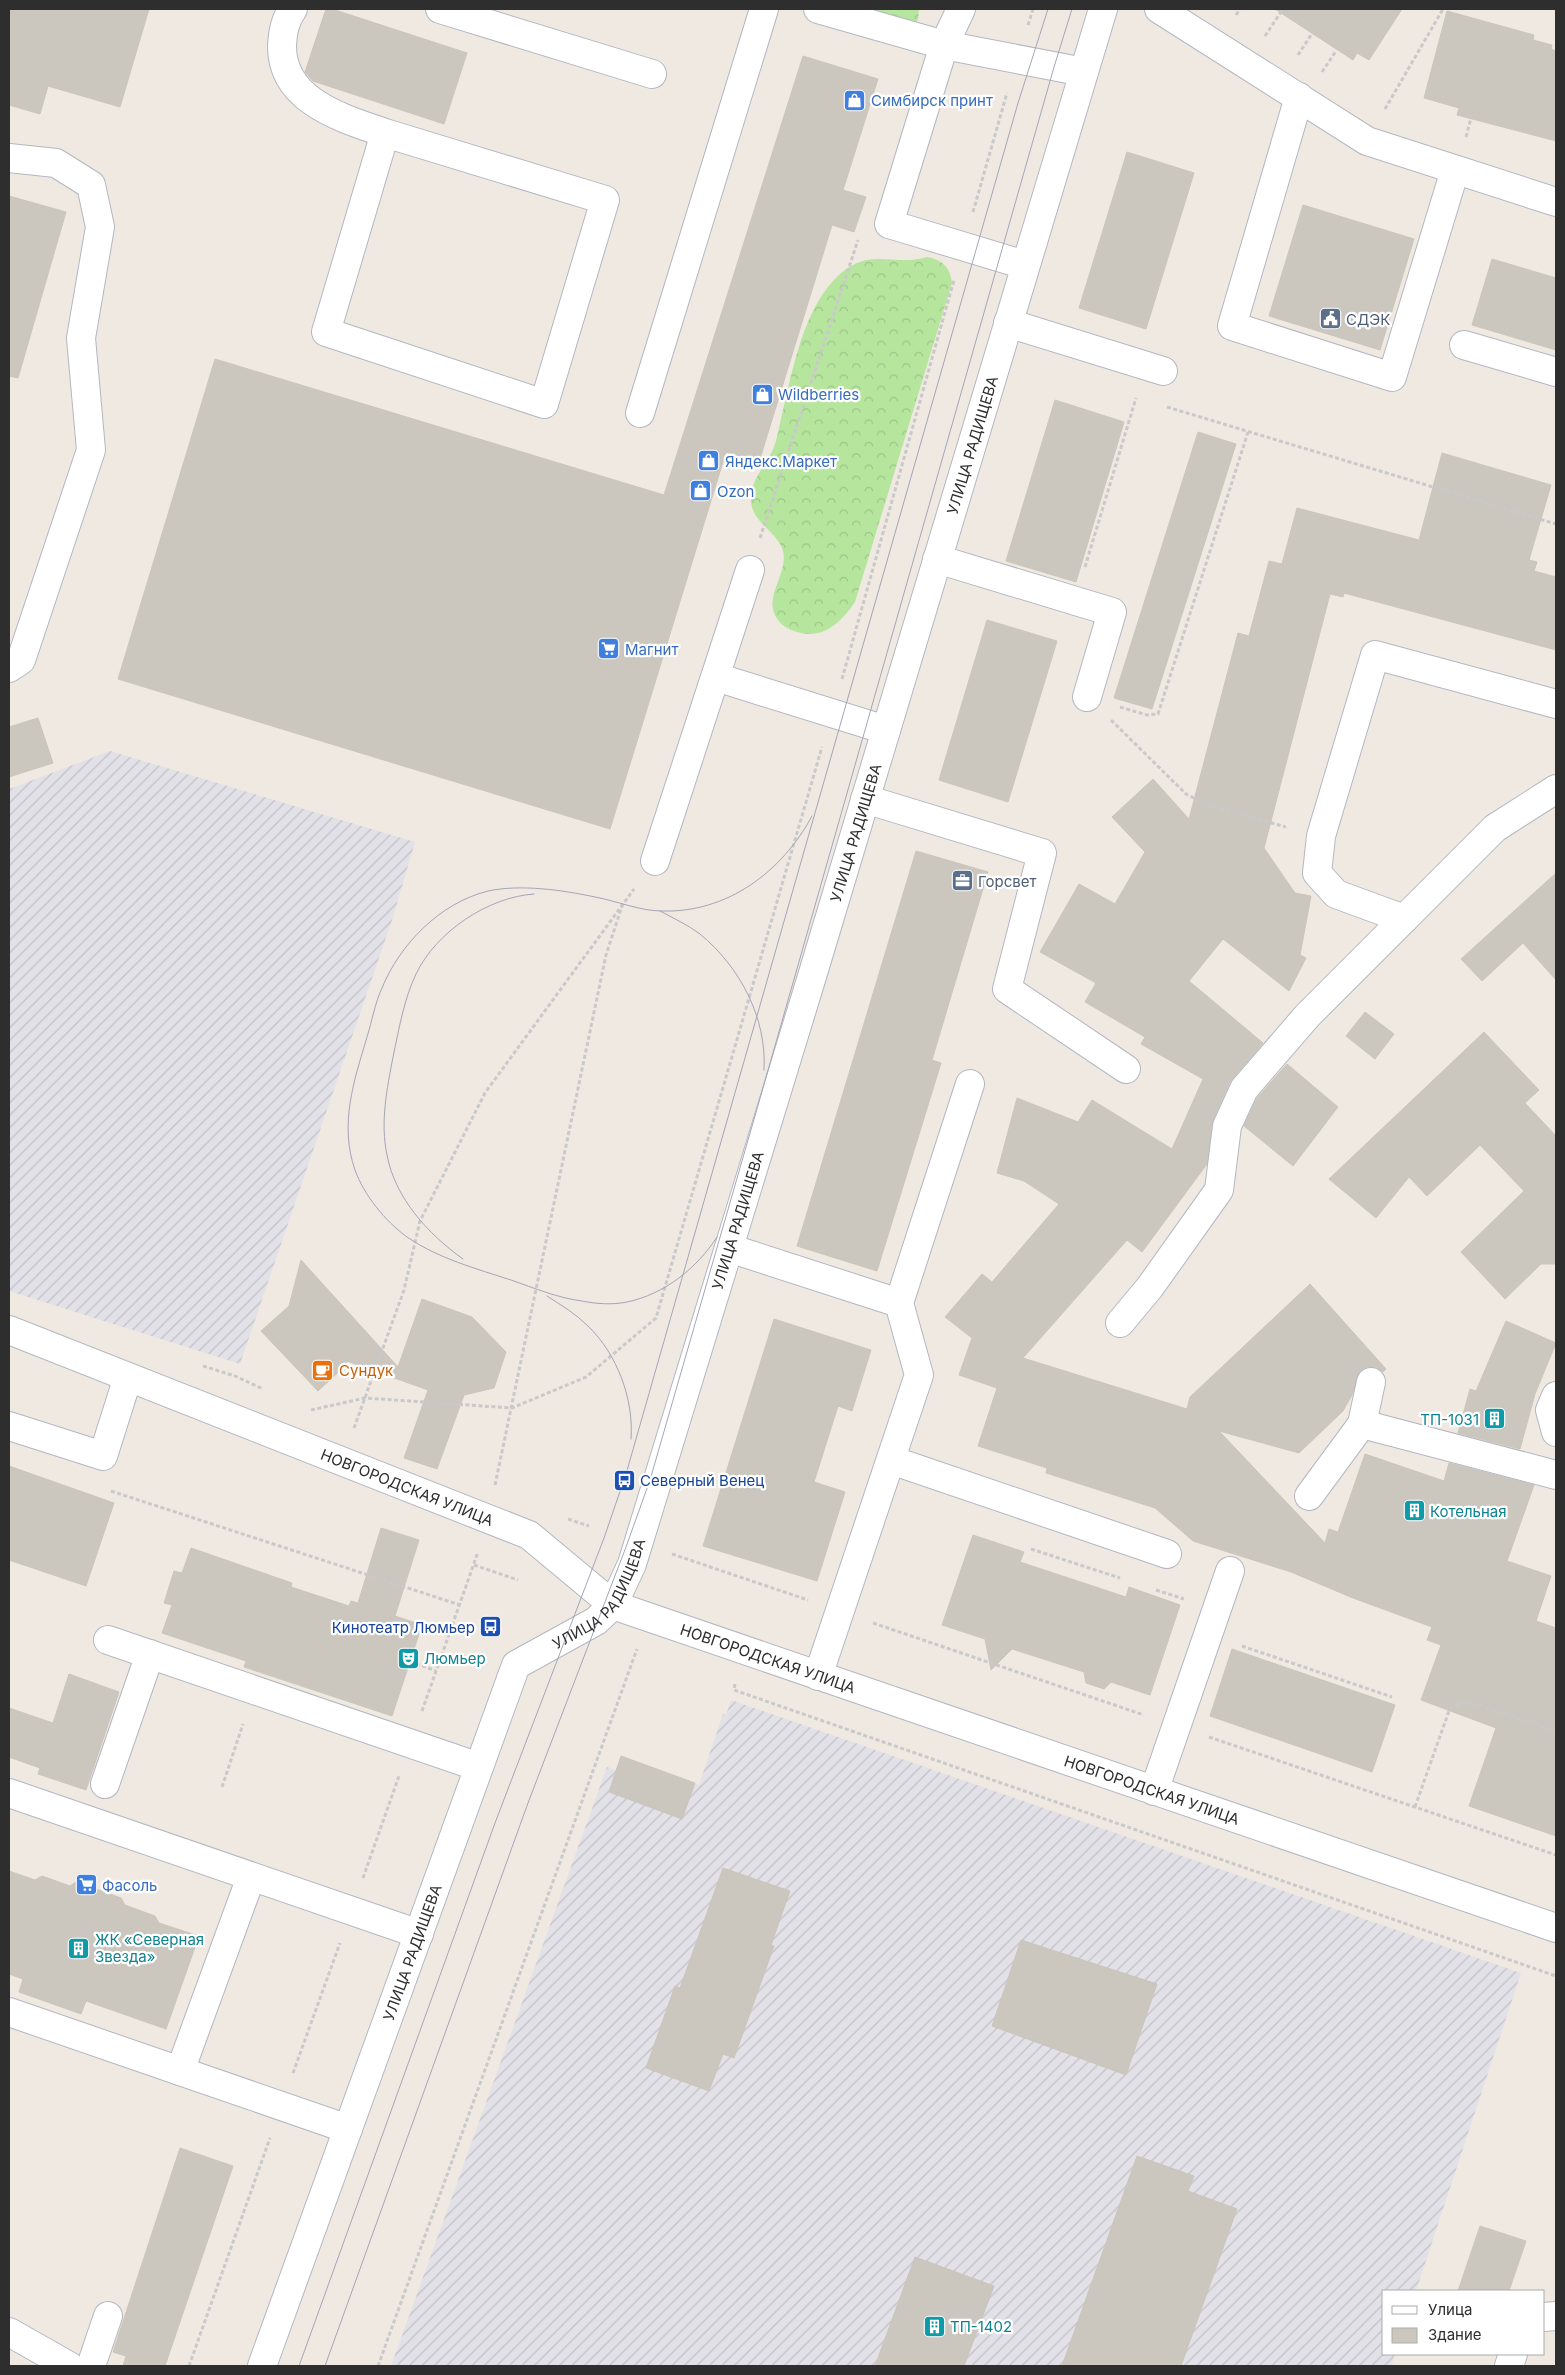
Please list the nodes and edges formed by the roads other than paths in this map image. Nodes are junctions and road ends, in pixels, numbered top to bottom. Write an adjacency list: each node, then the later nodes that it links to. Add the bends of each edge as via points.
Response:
1 (293, 9): 12 (street, via 283,29 282,54 288,75 299,91 333,115)
2 (440, 9): 10 (street)
3 (764, 9): 21 (street)
4 (818, 9): 8 (street)
5 (961, 9): 8 (street)
6 (1103, 9): 9 (street, УЛИЦА РАДИЩЕВА)
7 (1159, 9): 11 (street)
8 (944, 45): 9 (street); 16 (street, via 889,224)
9 (1084, 72): 16 (street, УЛИЦА РАДИЩЕВА)
10 (652, 74)
11 (1299, 97): 14 (street, via 1372,143); 14 (street, via 1232,326 1392,377)
12 (385, 133): 12 (street, via 326,332 544,404 606,200)
13 (9, 158): 24 (street, via 56,163 91,185 100,228 81,338 91,450 21,660)
14 (1455, 170): 15 (street)
15 (1556, 202)
16 (1025, 265): 17 (street, УЛИЦА РАДИЩЕВА)
17 (1008, 322): 19 (street); 22 (street, УЛИЦА РАДИЩЕВА)
18 (1464, 345): 20 (street)
19 (1163, 371)
20 (1556, 372)
21 (640, 413)
22 (937, 559): 26 (street, via 1112,612); 28 (street, УЛИЦА РАДИЩЕВА)
23 (750, 570): 25 (street)
24 (9, 668)
25 (716, 677): 28 (street); 31 (street)
26 (1087, 697)
27 (1556, 704): 32 (street, via 1374,655 1321,836 1317,873 1336,894)
28 (886, 730): 30 (street, УЛИЦА РАДИЩЕВА)
29 (1556, 789): 32 (street, via 1495,828)
30 (865, 799): 33 (street, via 1042,854 1007,989); 35 (street, УЛИЦА РАДИЩЕВА)
31 (655, 861)
32 (1404, 919): 37 (street, via 1307,1016 1244,1090 1227,1126 1219,1190 1150,1287)
33 (1126, 1069)
34 (970, 1084): 36 (street)
35 (729, 1248): 36 (street); 50 (street, УЛИЦА РАДИЩЕВА, via 632,1564)
36 (899, 1303): 45 (street, via 919,1375)
37 (1120, 1323)
38 (9, 1330): 39 (street, НОВГОРОДСКАЯ УЛИЦА)
39 (128, 1377): 43 (street, via 103,1456); 50 (street, НОВГОРОДСКАЯ УЛИЦА, via 529,1535)
40 (1371, 1382): 42 (street)
41 (1556, 1396): 44 (street, via 1550,1410)
42 (1362, 1424): 46 (street); 47 (street)
43 (9, 1426)
44 (1556, 1432)
45 (890, 1460): 48 (street); 53 (street)
46 (1556, 1475)
47 (1309, 1496)
48 (1167, 1554)
49 (1230, 1571): 56 (street)
50 (613, 1606): 53 (street, НОВГОРОДСКАЯ УЛИЦА); 54 (street, УЛИЦА РАДИЩЕВА, via 596,1621 516,1665)
51 (108, 1640): 52 (street)
52 (150, 1654): 54 (street); 55 (street)
53 (818, 1676): 56 (street, НОВГОРОДСКАЯ УЛИЦА)
54 (479, 1767): 60 (street, УЛИЦА РАДИЩЕВА)
55 (105, 1784)
56 (1154, 1791): 59 (street, НОВГОРОДСКАЯ УЛИЦА)
57 (9, 1793): 58 (street)
58 (251, 1877): 60 (street); 62 (street)
59 (1556, 1928)
60 (419, 1934): 63 (street, УЛИЦА РАДИЩЕВА)
61 (9, 2012): 62 (street)
62 (180, 2071): 63 (street)
63 (348, 2129): 68 (street, УЛИЦА РАДИЩЕВА)
64 (108, 2316): 67 (street)
65 (9, 2332): 66 (street)
66 (69, 2366)
67 (91, 2366)
68 (262, 2366)

